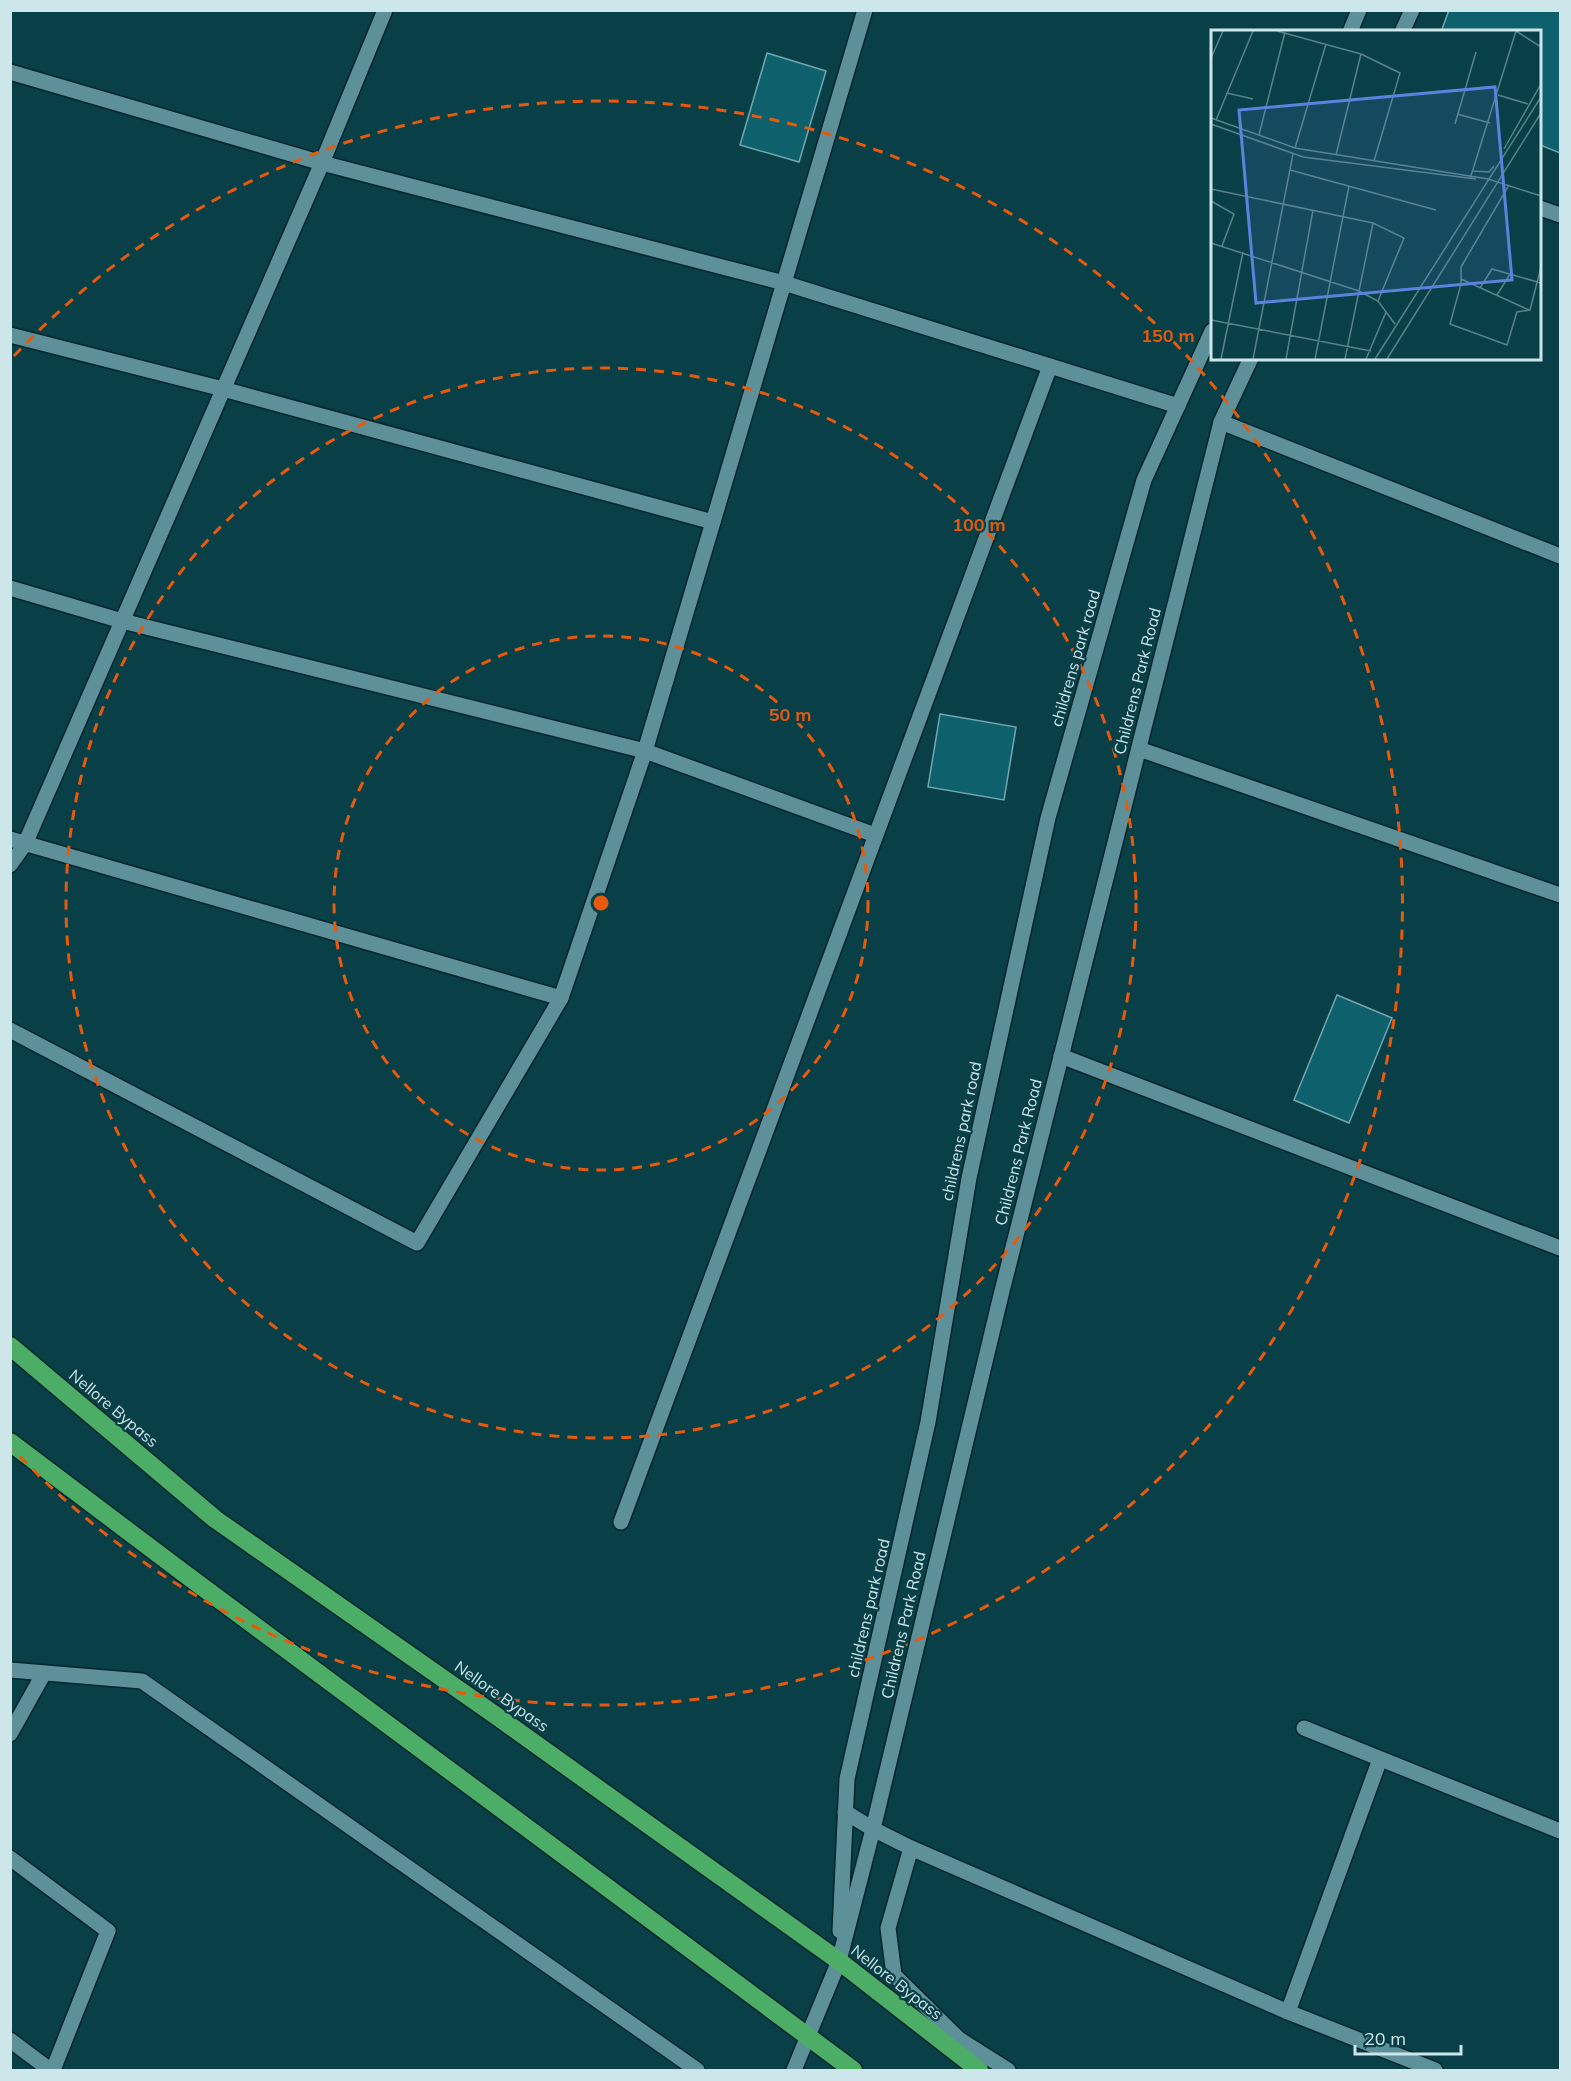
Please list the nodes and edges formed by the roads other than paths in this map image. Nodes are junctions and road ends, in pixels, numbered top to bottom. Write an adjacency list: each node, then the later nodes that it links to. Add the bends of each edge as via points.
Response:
1 (385, 10): 8 (street)
2 (865, 10): 11 (street)
3 (1359, 10): 5 (street)
4 (1412, 10): 6 (street)
5 (1351, 30)
6 (1403, 30)
7 (10, 72): 8 (street)
8 (322, 163): 11 (street); 16 (street)
9 (1541, 209): 10 (street)
10 (1560, 215)
11 (784, 283): 15 (street); 19 (street)
12 (1211, 333): 17 (street, childrens park road)
13 (10, 335): 16 (street)
14 (1250, 360): 18 (street, Childrens Park Road)
15 (1050, 366): 17 (street); 25 (street)
16 (223, 389): 19 (street); 22 (street)
17 (1178, 406): 41 (street, childrens park road, via 1144,480 1048,818 969,1178 928,1422 847,1779)
18 (1221, 422): 20 (street); 23 (street, Childrens Park Road)
19 (713, 522): 24 (street)
20 (1560, 556)
21 (10, 588): 22 (street)
22 (122, 621): 24 (street); 26 (street)
23 (1139, 749): 28 (street); 31 (street, Childrens Park Road)
24 (645, 751): 25 (street); 29 (street)
25 (875, 835): 35 (street)
26 (18, 841): 27 (street); 29 (street)
27 (10, 865)
28 (1560, 895)
29 (561, 998): 30 (street, via 417,1243)
30 (10, 1030)
31 (1061, 1056): 32 (street); 42 (street, Childrens Park Road)
32 (1560, 1248)
33 (10, 1346): 46 (highway, Nellore Bypass, via 215,1519)
34 (10, 1442): 48 (highway)
35 (621, 1522)
36 (10, 1670): 37 (street)
37 (44, 1673): 39 (street); 51 (street, via 142,1681)
38 (1304, 1728): 40 (street)
39 (10, 1734)
40 (1380, 1759): 43 (street); 47 (street)
41 (845, 1812): 42 (street); 46 (street, childrens park road)
42 (873, 1829): 44 (street); 46 (street, Childrens Park Road)
43 (1560, 1831)
44 (911, 1848): 47 (street); 55 (street, via 888,1928 894,1975 959,2038)
45 (10, 1857): 50 (street, via 108,1930)
46 (838, 1961): 48 (street); 54 (highway, Nellore Bypass)
47 (1288, 2012): 56 (street)
48 (808, 2036): 52 (street); 53 (highway)
49 (10, 2040): 50 (street)
50 (52, 2070)
51 (697, 2070)
52 (794, 2070)
53 (853, 2070)
54 (979, 2070)
55 (1008, 2070)
56 (1435, 2070)

